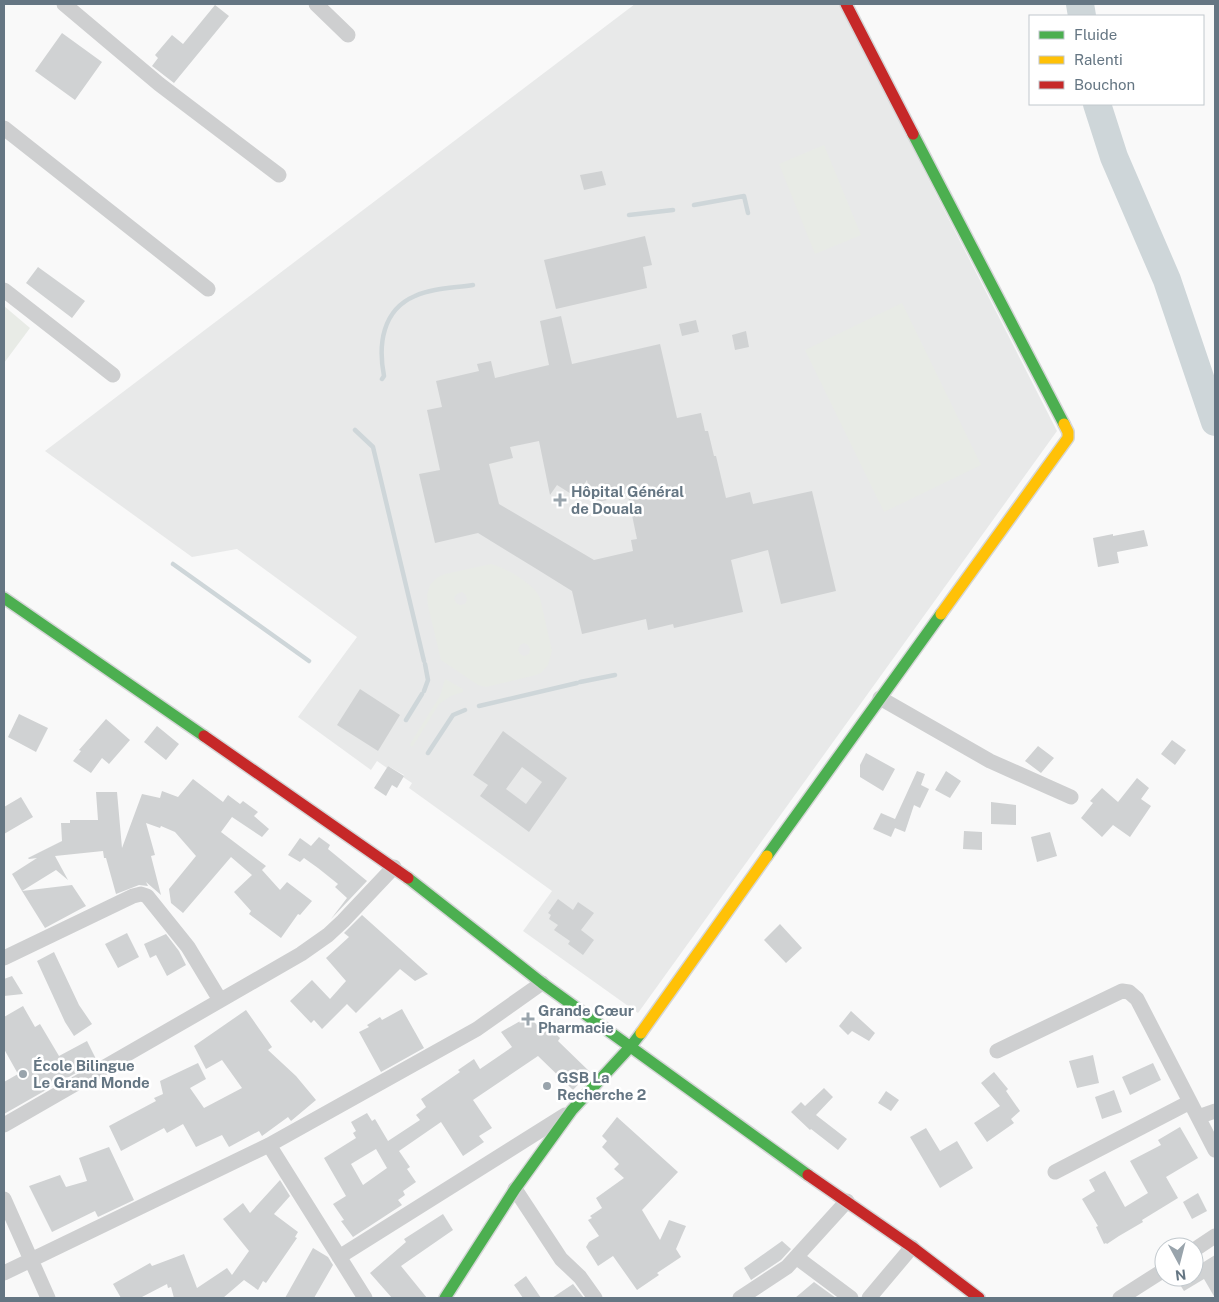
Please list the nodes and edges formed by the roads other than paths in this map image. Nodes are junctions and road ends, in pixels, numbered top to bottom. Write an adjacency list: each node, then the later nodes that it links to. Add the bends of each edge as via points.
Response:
1 (64, 4): 6 (street, via 160,84)
2 (316, 4): 4 (street)
3 (846, 4): 11 (street, via 1069,435)
4 (348, 35)
5 (4, 128): 7 (street)
6 (279, 175)
7 (208, 289)
8 (4, 290): 9 (street)
9 (113, 375)
10 (4, 598): 13 (street)
11 (880, 698): 12 (street, via 990,761); 17 (street)
12 (1071, 797)
13 (394, 867): 15 (street); 16 (street, via 328,935)
14 (4, 958): 16 (street, via 141,894 147,896 188,947)
15 (542, 983): 17 (street); 24 (street, via 477,1030)
16 (220, 1000): 23 (street)
17 (631, 1046): 20 (street); 29 (street)
18 (997, 1051): 19 (street, via 1122,991 1129,992 1137,999)
19 (1190, 1102): 22 (street); 26 (street)
20 (572, 1110): 27 (street); 33 (street)
21 (1215, 1112): 22 (street)
22 (1198, 1117): 25 (street)
23 (4, 1125)
24 (269, 1145): 33 (street); 35 (street)
25 (1215, 1150)
26 (1055, 1172)
27 (515, 1189): 40 (street); 41 (street, via 561,1259)
28 (4, 1199): 35 (street)
29 (847, 1201): 32 (street); 34 (street)
30 (1215, 1236): 31 (street)
31 (1204, 1243)
32 (912, 1247): 44 (street); 45 (street)
33 (339, 1257): 39 (street)
34 (796, 1257): 42 (street); 43 (street)
35 (32, 1260): 36 (street); 38 (street)
36 (4, 1273)
37 (1154, 1276): 46 (street)
38 (48, 1298)
39 (365, 1298)
40 (445, 1298)
41 (595, 1298)
42 (740, 1298)
43 (851, 1298)
44 (869, 1298)
45 (978, 1298)
46 (1120, 1298)

